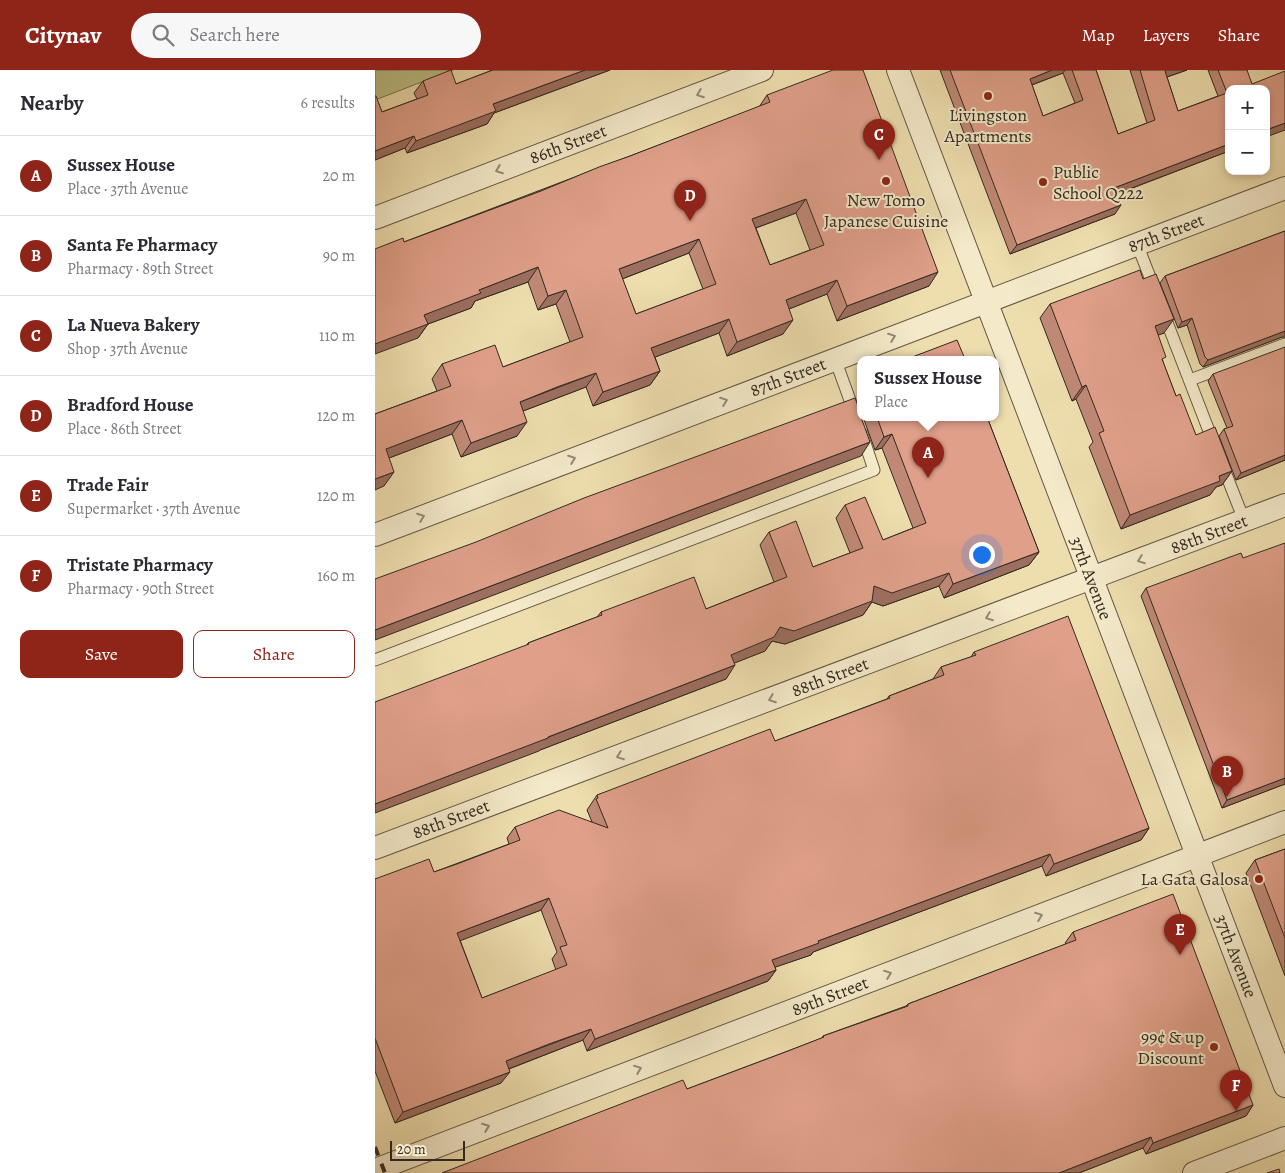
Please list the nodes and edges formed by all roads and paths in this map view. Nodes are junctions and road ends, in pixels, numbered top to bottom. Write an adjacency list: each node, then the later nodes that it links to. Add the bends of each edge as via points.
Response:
1 (762, 70): 4 (street, 86th Street, one-way to 4)
2 (898, 70): 6 (street, 37th Avenue)
3 (1285, 188): 5 (street, 87th Street)
4 (375, 218)
5 (1137, 244): 6 (street, 87th Street); 9 (lane)
6 (986, 302): 8 (street, 87th Street, one-way to 6); 13 (street, 37th Avenue)
7 (1285, 344): 9 (lane)
8 (835, 359): 12 (street, 87th Street, one-way to 8); 14 (lane, via 874,470)
9 (1190, 380): 11 (lane)
10 (1285, 505): 11 (street, 88th Street)
11 (1244, 520): 13 (street, 88th Street, one-way to 13)
12 (375, 535)
13 (1092, 578): 16 (street, 88th Street, one-way to 16); 17 (street, 37th Avenue)
14 (375, 660)
15 (1285, 822): 17 (street, 89th Street)
16 (375, 848)
17 (1197, 855): 18 (street, 37th Avenue); 20 (street, 89th Street, one-way to 17)
18 (1285, 1086)
19 (1285, 1138): 21 (street)
20 (375, 1170)
21 (1193, 1173)

